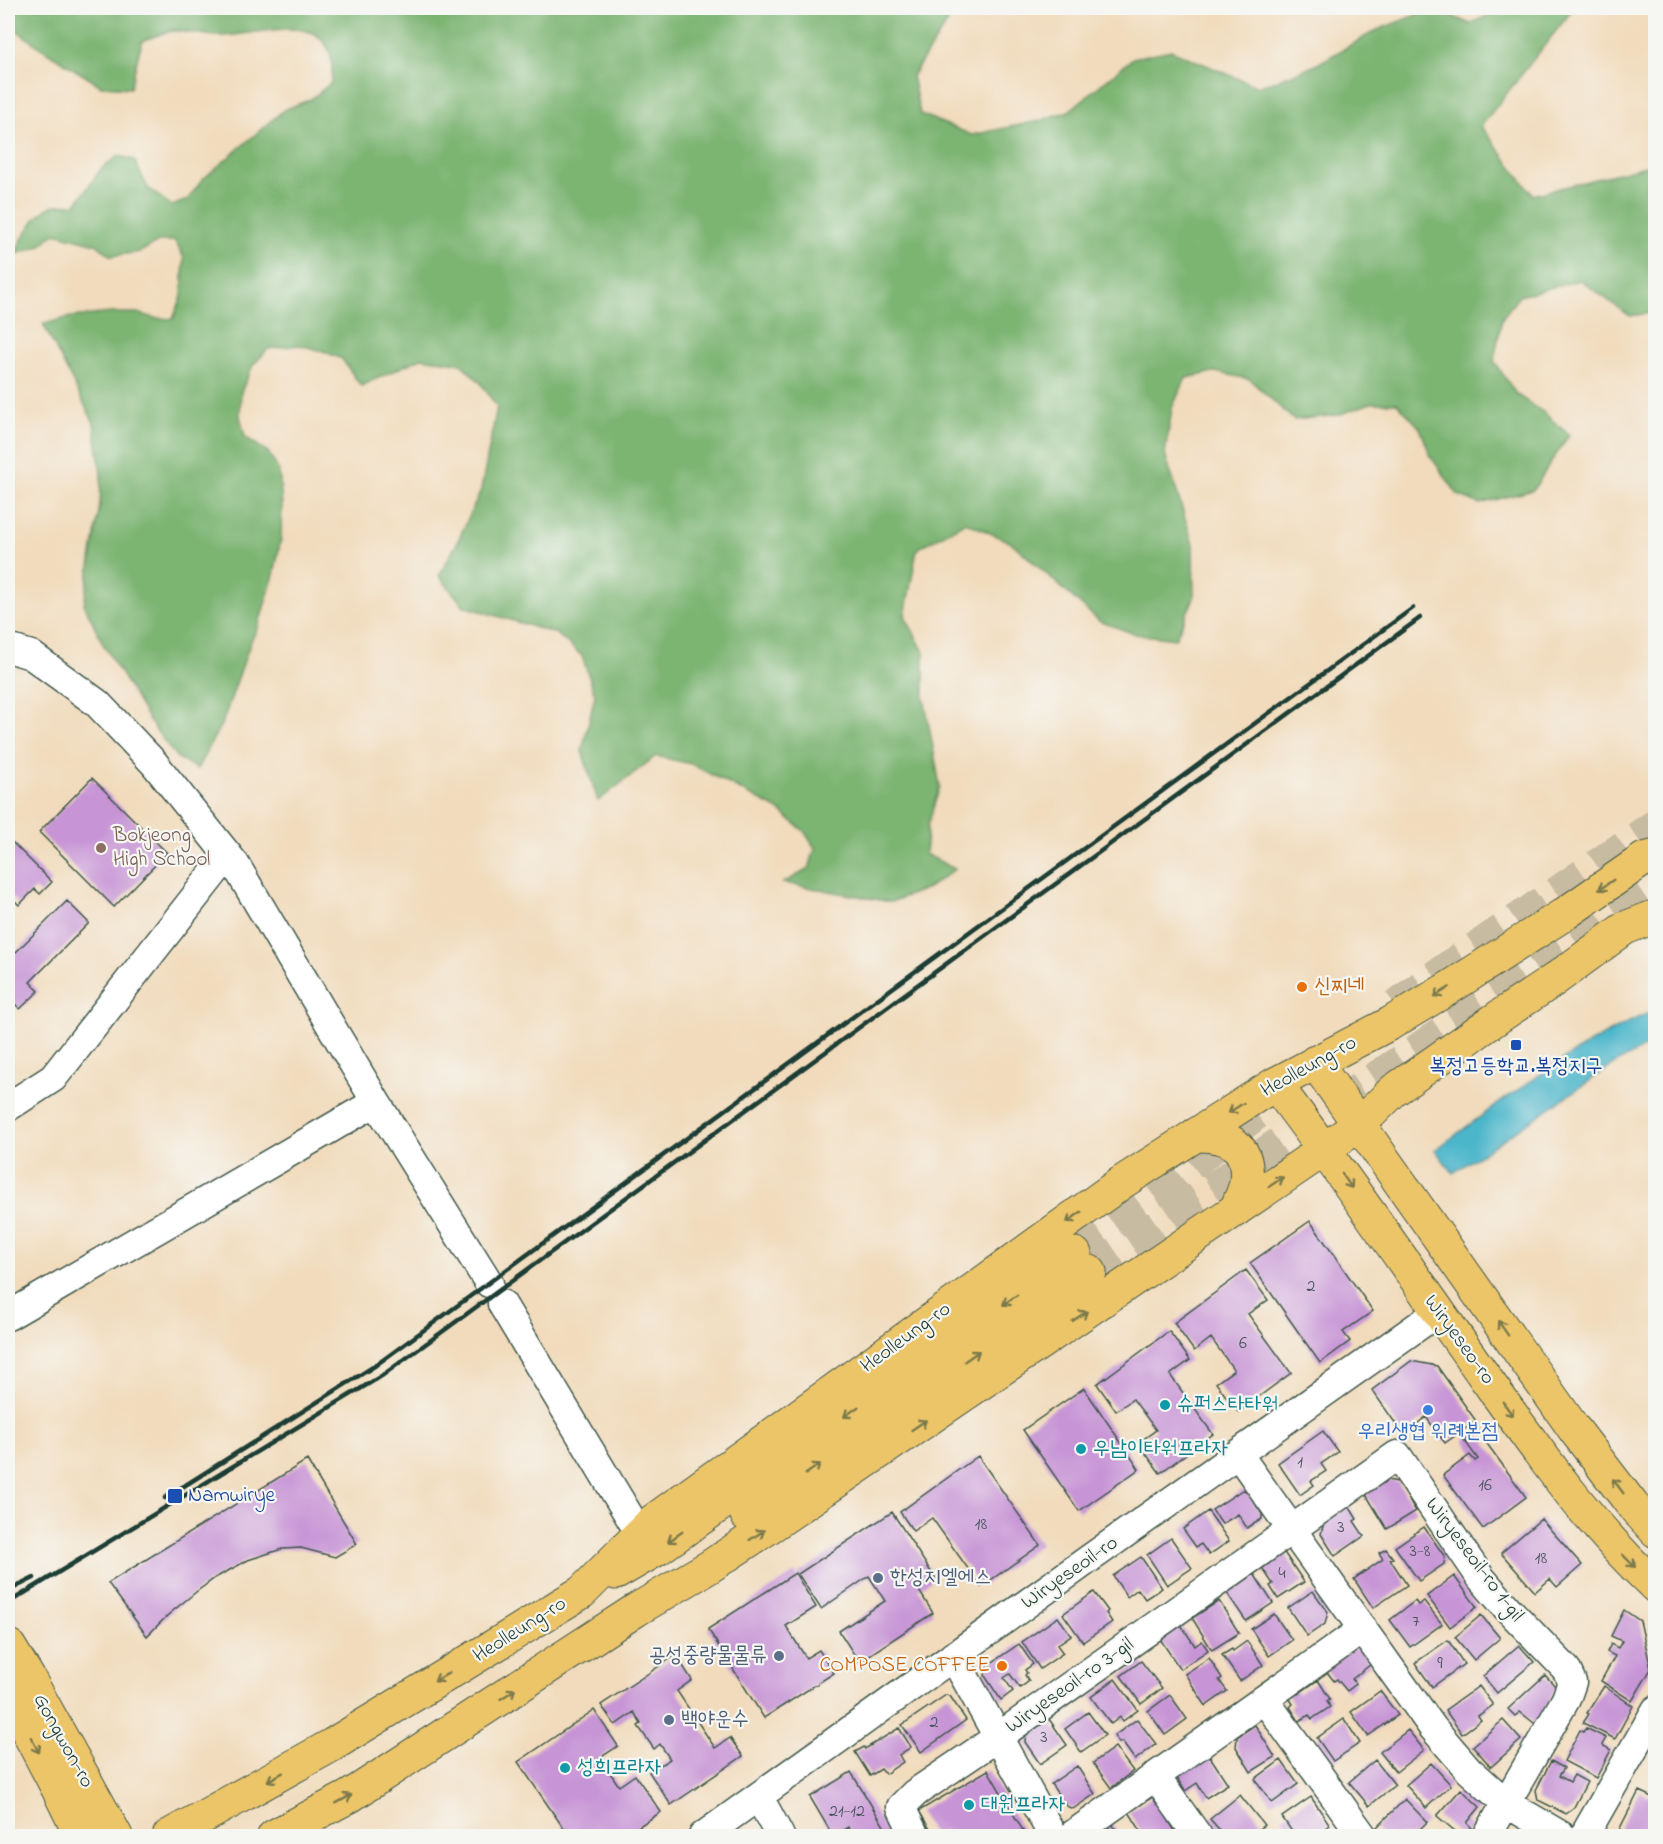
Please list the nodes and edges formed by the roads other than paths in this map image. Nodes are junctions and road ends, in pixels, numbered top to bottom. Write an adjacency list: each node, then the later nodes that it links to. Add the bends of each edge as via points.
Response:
1 (8, 648): 2 (street, via 31,655 97,703 154,763)
2 (228, 855): 7 (street); 8 (street, via 53,1078)
3 (1656, 856): 5 (main road, Heolleung-ro, one-way to 5, via 1644,859 1391,1023)
4 (1656, 916): 9 (main road, via 1624,928 1393,1091)
5 (1315, 1062): 6 (main road, Heolleung-ro); 9 (main road, Wiryeseo-ro)
6 (1275, 1084): 10 (main road, Heolleung-ro, one-way to 10); 11 (main road, Wiryeseo-ro)
7 (376, 1102): 14 (street); 18 (street)
8 (8, 1107)
9 (1360, 1124): 11 (main road); 17 (main road, Wiryeseo-ro, one-way to 9, via 1574,1429)
10 (1195, 1136): 12 (main road, via 1214,1135 1237,1145 1243,1155 1246,1183); 18 (main road, Heolleung-ro, one-way to 18, via 1065,1223)
11 (1325, 1149): 12 (main road, one-way to 11); 13 (main road, Wiryeseo-ro, one-way to 13)
12 (1236, 1210): 21 (main road, one-way to 12, via 765,1530)
13 (1438, 1312): 15 (street, Wiryeseoil-ro); 19 (main road, Wiryeseo-ro, one-way to 19, via 1563,1485 1610,1542)
14 (8, 1316)
15 (1238, 1454): 16 (street); 25 (street, Wiryeseoil-ro)
16 (1292, 1528): 22 (street); 23 (street, Wiryeseoil-ro 1-gil); 32 (street, Wiryeseoil-ro 1-gil, via 1397,1455 1481,1578 1566,1669 1572,1682 1566,1699)
17 (1656, 1531)
18 (640, 1534): 20 (main road, Heolleung-ro)
19 (1656, 1587)
20 (582, 1592): 21 (main road, one-way to 20, via 697,1552 1083,1263 659,1548); 35 (main road, Heolleung-ro, one-way to 35, via 332,1745)
21 (636, 1610): 36 (main road, one-way to 21, via 350,1796)
22 (1363, 1629): 27 (street); 32 (street, via 1433,1728)
23 (1142, 1635): 29 (street, Wiryeseoil-ro 3-gil)
24 (9, 1646): 34 (main road, Gongwon-ro)
25 (952, 1656): 29 (street, Wiryeseoil-ro 3-gil); 31 (street, Wiryeseoil-ro)
26 (8, 1694): 33 (main road, Gongwon-ro, one-way to 33)
27 (1264, 1699): 30 (street); 43 (street)
28 (1656, 1710): 46 (street)
29 (998, 1737): 39 (street, Wiryeseoil-ro 3-gil, via 915,1793 901,1807); 40 (street, Wiryeseoil-ro 3-gil)
30 (1155, 1776): 41 (street); 42 (street)
31 (759, 1797): 37 (street, Wiryeseoil-ro); 38 (street)
32 (1506, 1803): 44 (street, Wiryeseoil-ro 1-gil); 45 (street)
33 (81, 1836)
34 (116, 1836)
35 (169, 1836)
36 (274, 1836)
37 (703, 1836)
38 (780, 1836)
39 (915, 1836)
40 (1053, 1836)
41 (1071, 1836)
42 (1198, 1836)
43 (1363, 1836)
44 (1487, 1836)
45 (1562, 1836)
46 (1584, 1836)

